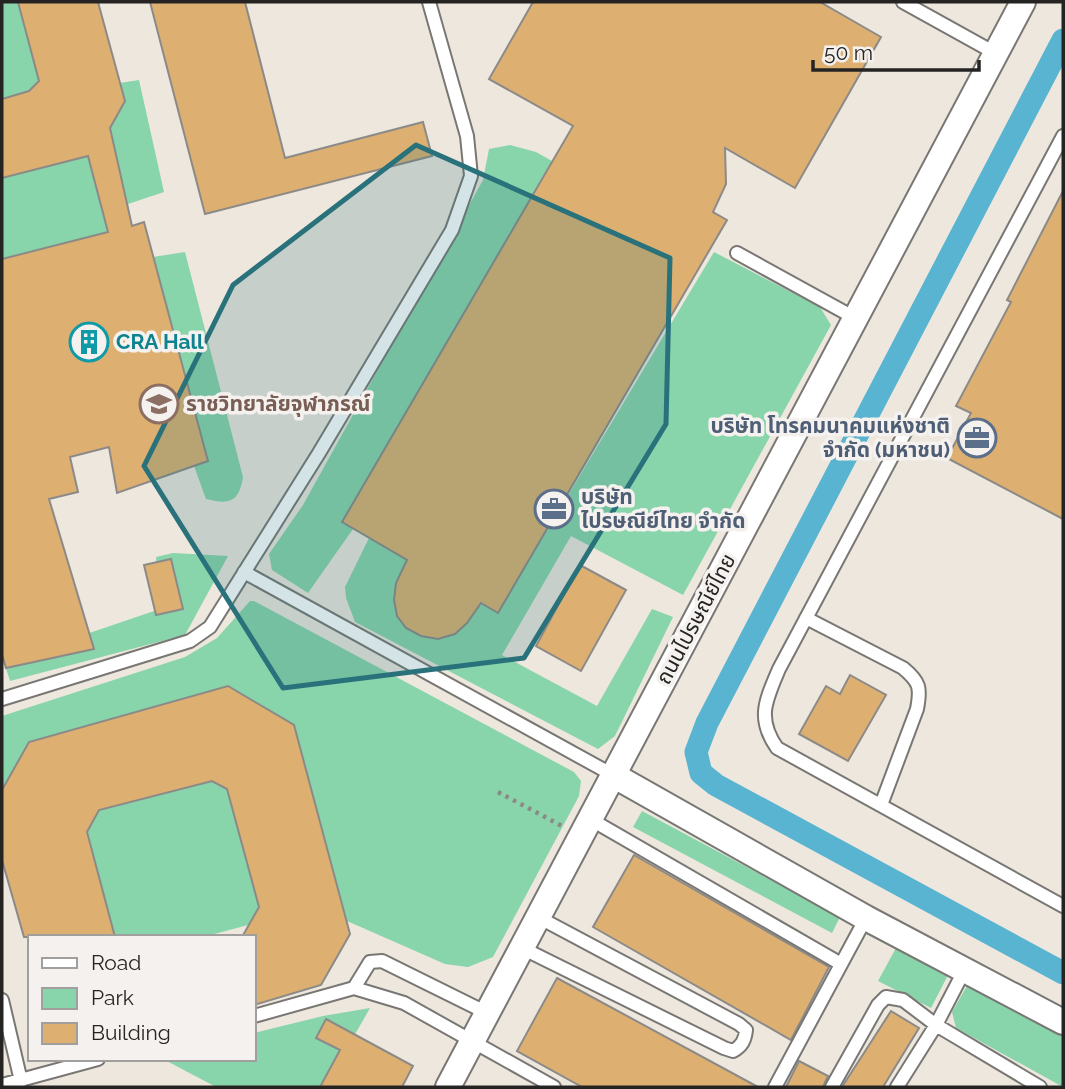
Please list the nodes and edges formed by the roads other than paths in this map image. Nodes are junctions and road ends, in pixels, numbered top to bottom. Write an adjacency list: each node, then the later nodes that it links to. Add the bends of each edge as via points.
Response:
1 (429, 2): 8 (lane, via 467,136 471,176 452,230)
2 (902, 2): 4 (lane)
3 (1023, 2): 4 (street, ถนนไปรษณีย์ไทย)
4 (995, 53): 7 (street, ถนนไปรษณีย์ไทย)
5 (1063, 136): 9 (lane)
6 (737, 253): 7 (lane)
7 (855, 318): 11 (street, ถนนไปรษณีย์ไทย)
8 (244, 572): 10 (lane, via 211,627 190,641); 11 (lane)
9 (806, 618): 12 (lane, via 915,678 920,692 917,709); 12 (lane, via 768,697 766,733 777,748)
10 (2, 699)
11 (613, 775): 13 (street, ถนนไปรษณีย์ไทย); 16 (street)
12 (881, 805): 14 (lane)
13 (585, 828): 15 (street, ถนนไปรษณีย์ไทย); 18 (lane)
14 (1063, 906)
15 (538, 917): 17 (street, ถนนไปรษณีย์ไทย); 17 (lane, via 739,1024 746,1030 746,1038 733,1051 724,1048)
16 (866, 918): 18 (lane); 19 (street)
17 (522, 948): 22 (street, ถนนไปรษณีย์ไทย)
18 (841, 964): 32 (lane)
19 (965, 969): 24 (street); 25 (lane)
20 (354, 988): 22 (lane, via 370,962 382,961); 23 (lane); 26 (lane, via 404,1003)
21 (2, 1000): 28 (lane)
22 (487, 1013): 26 (street, ถนนไปรษณีย์ไทย)
23 (256, 1015)
24 (1063, 1022)
25 (936, 1025): 33 (lane, via 903,1000 886,997); 34 (lane); 35 (lane)
26 (472, 1041): 30 (street, ถนนไปรษณีย์ไทย); 31 (lane)
27 (91, 1061): 28 (lane)
28 (21, 1081): 29 (lane)
29 (2, 1085)
30 (448, 1087)
31 (554, 1087)
32 (775, 1087)
33 (832, 1087)
34 (897, 1087)
35 (1040, 1087)

